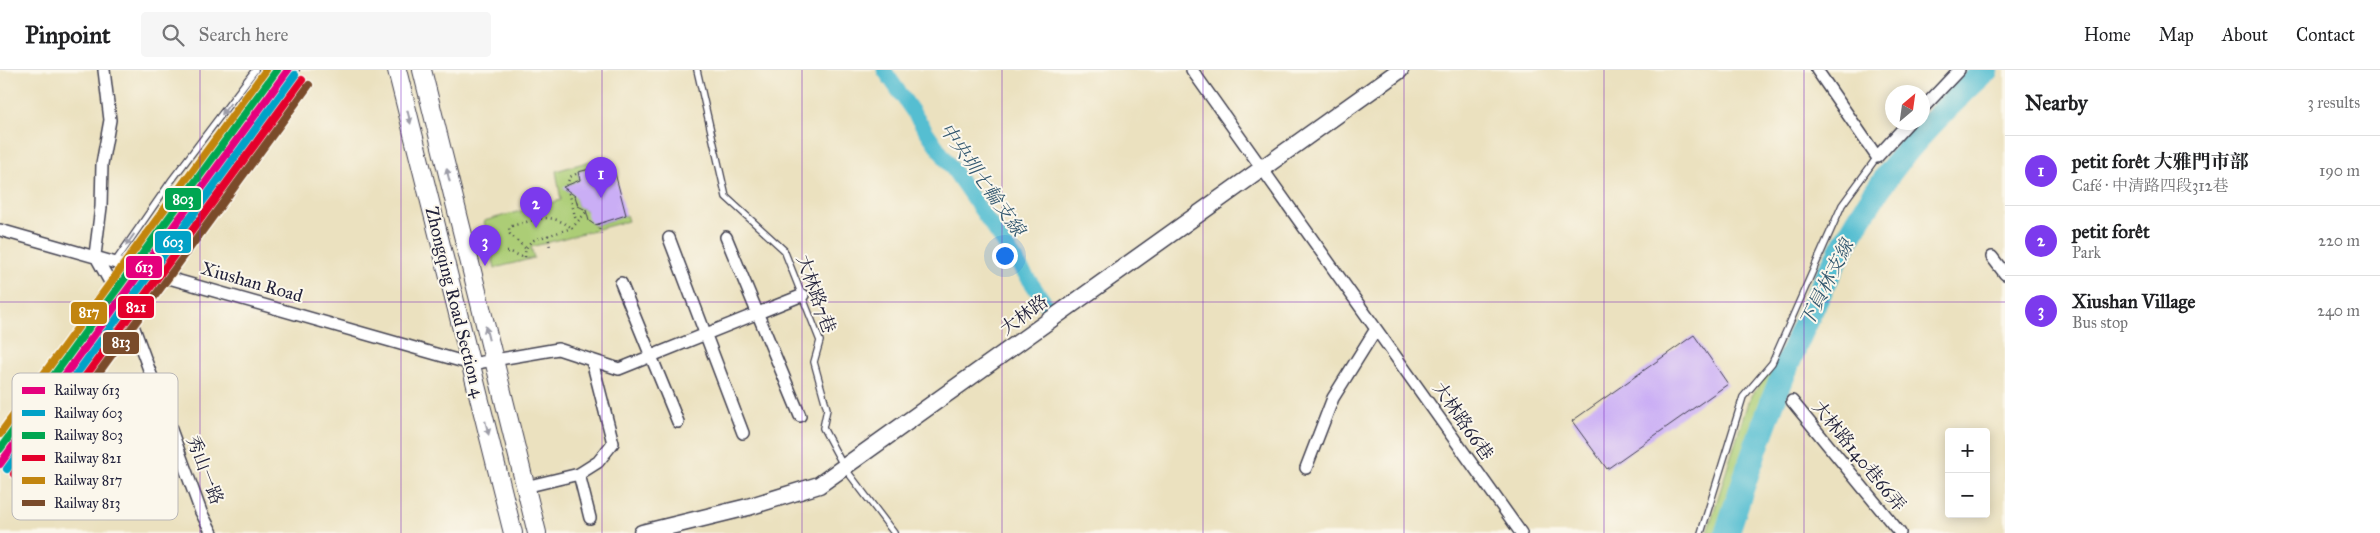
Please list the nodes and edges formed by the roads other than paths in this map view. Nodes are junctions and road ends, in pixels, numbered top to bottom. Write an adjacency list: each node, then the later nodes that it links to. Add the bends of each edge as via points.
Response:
1 (104, 70): 18 (street, via 110,120 102,164)
2 (255, 70): 20 (lane, one-way to 20)
3 (296, 70): 21 (lane)
4 (397, 70): 31 (main road, Zhongqing Road Section 4, one-way to 31)
5 (422, 70): 29 (main road, Zhongqing Road Section 4, one-way to 5)
6 (697, 70): 24 (lane, 大林路7巷, via 726,198 784,250)
7 (1192, 70): 14 (street, 大林路66巷)
8 (1400, 70): 14 (street, 大林路)
9 (1817, 70): 13 (street)
10 (1959, 70): 11 (street)
11 (1930, 101)
12 (1902, 130): 13 (street)
13 (1877, 157): 49 (lane, via 1842,206 1772,363 1743,397)
14 (1262, 168): 26 (street, 大林路66巷); 38 (street, 大林路)
15 (0, 230): 18 (street, Xiushan Road)
16 (726, 237): 25 (street)
17 (669, 238): 27 (street)
18 (95, 255): 20 (street, Xiushan Road); 32 (street, 秀山一路, via 130,320)
19 (1992, 257): 22 (street)
20 (115, 262): 21 (street, Xiushan Road)
21 (148, 270): 31 (street, Xiushan Road)
22 (2005, 274)
23 (621, 283): 28 (street)
24 (803, 295): 25 (street, Xiushan Road); 38 (lane, 大林路7巷, via 820,341 814,362 827,409 823,428)
25 (758, 313): 27 (street, Xiushan Road); 34 (street)
26 (1376, 329): 39 (street, via 1333,398); 48 (street, 大林路66巷)
27 (705, 334): 28 (street, Xiushan Road); 36 (street)
28 (651, 356): 30 (street, Xiushan Road, via 619,369); 35 (street)
29 (494, 360): 30 (street, Xiushan Road, via 558,349); 31 (street, Xiushan Road); 41 (main road, Zhongqing Road Section 4)
30 (592, 361): 40 (street, via 613,444 598,462)
31 (471, 364): 44 (main road, Zhongqing Road Section 4, one-way to 44)
32 (150, 373)
33 (1792, 401): 50 (street, 大林路140巷66弄)
34 (800, 416)
35 (678, 422)
36 (743, 433)
37 (178, 450): 43 (street, 秀山一路)
38 (844, 466): 46 (street, 大林路, via 819,485 748,507); 47 (lane, 大林路7巷)
39 (1306, 468)
40 (580, 474): 41 (street); 42 (street)
41 (525, 487): 45 (main road, Zhongqing Road Section 4)
42 (590, 518)
43 (212, 533)
44 (513, 533)
45 (536, 533)
46 (642, 533)
47 (894, 533)
48 (1521, 533)
49 (1700, 533)
50 (1900, 533)

